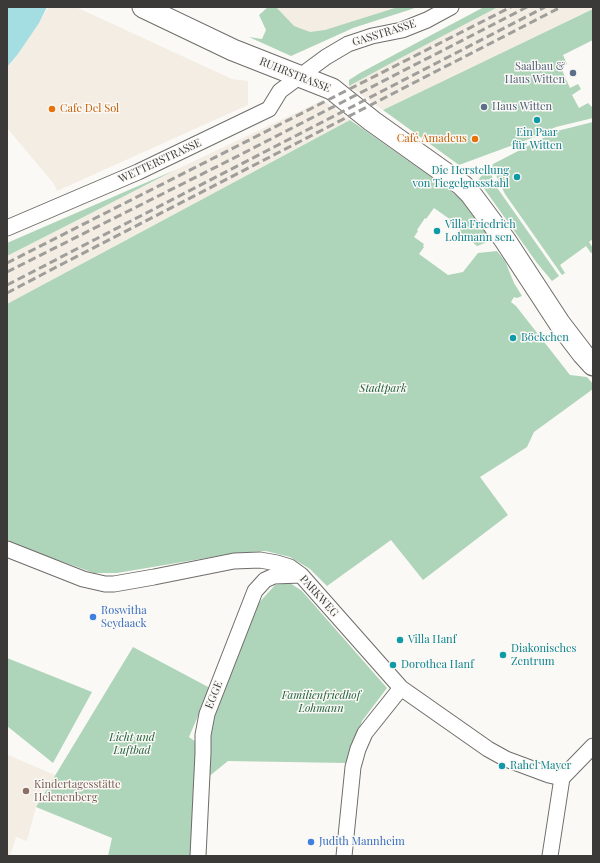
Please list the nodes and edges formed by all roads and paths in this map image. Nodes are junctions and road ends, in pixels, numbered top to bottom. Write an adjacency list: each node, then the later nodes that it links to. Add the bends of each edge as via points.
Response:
1 (143, 7): 3 (main road, RUHRSTRASSE, via 233,50)
2 (451, 7): 3 (street, GASSTRASSE, via 402,30 348,44)
3 (300, 76): 4 (street, WETTERSTRASSE, via 280,91 269,109 138,172); 5 (main road, RUHRSTRASSE, via 332,89 462,185 519,261 582,354)
4 (7, 228)
5 (593, 365)
6 (7, 550): 7 (street, PARKWEG, via 83,579 105,584 234,561 277,562)
7 (301, 575): 8 (street, PARKWEG); 11 (street, EGGE, via 274,576 265,580 255,591 207,714 202,735)
8 (401, 688): 10 (street, PARKWEG, via 488,749 506,759); 12 (street, via 365,733 358,749 353,767)
9 (593, 746): 10 (street)
10 (562, 778): 13 (street)
11 (198, 856)
12 (344, 856)
13 (550, 856)

